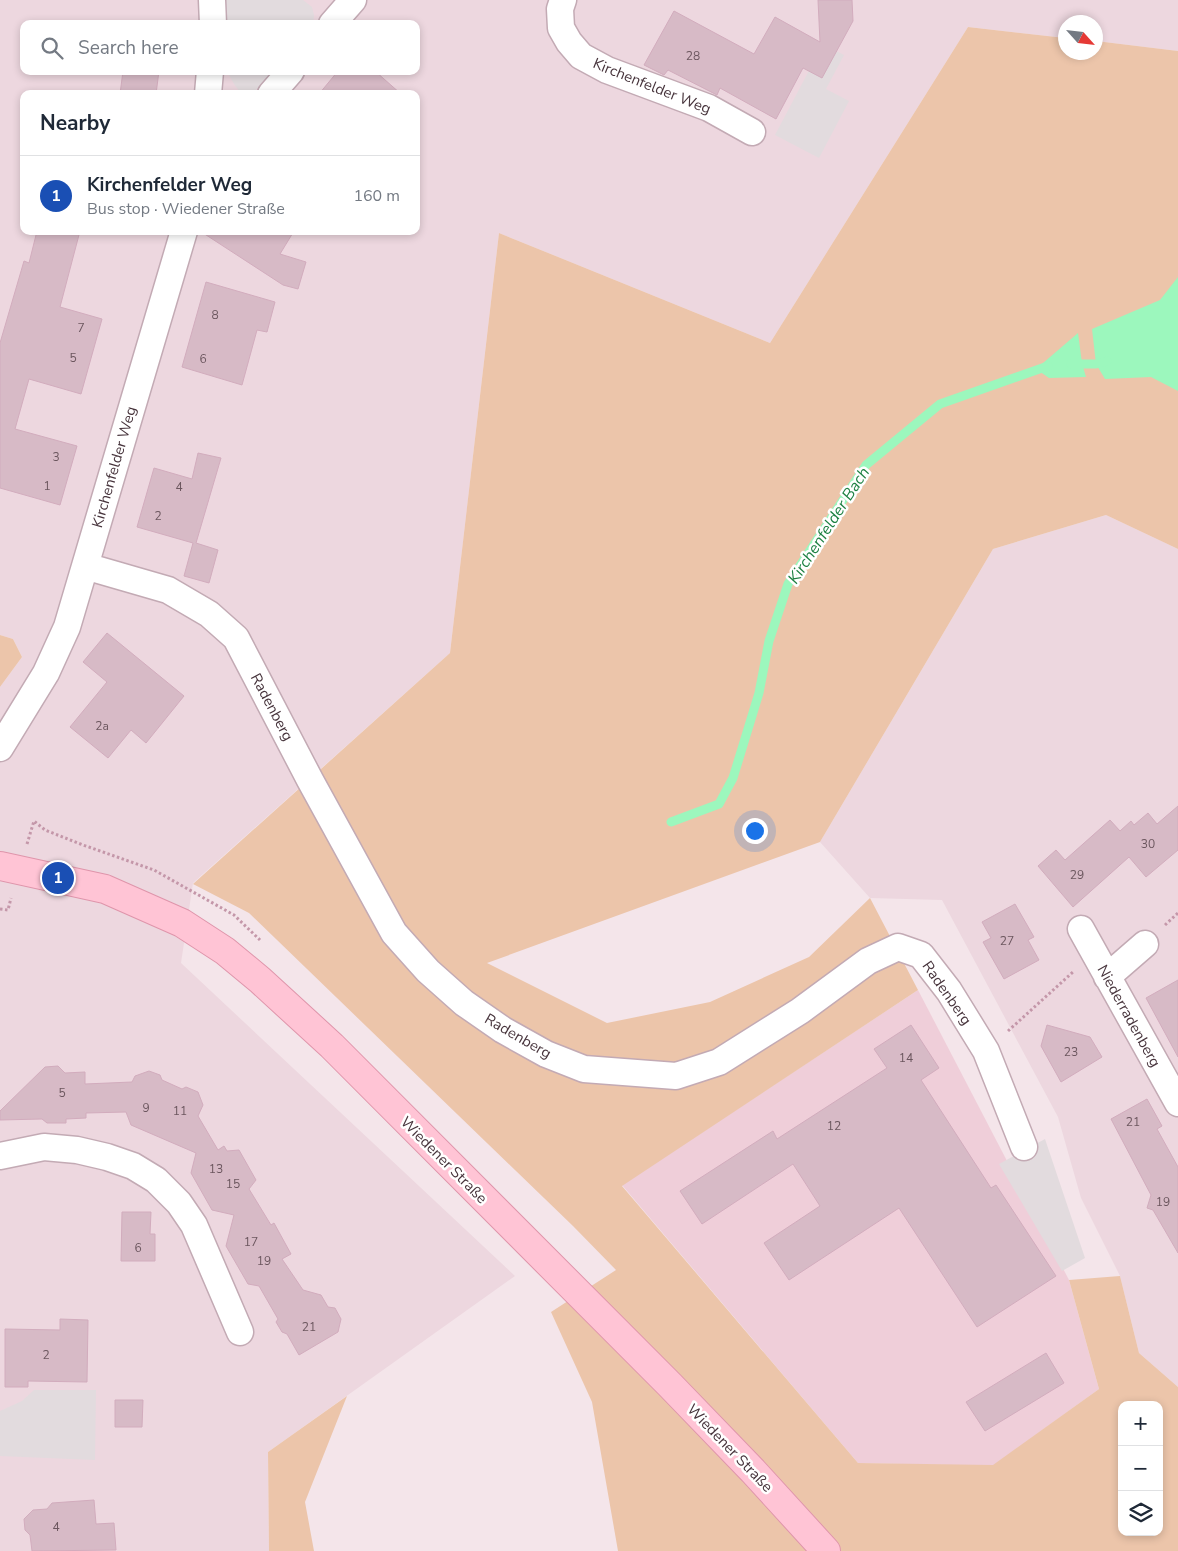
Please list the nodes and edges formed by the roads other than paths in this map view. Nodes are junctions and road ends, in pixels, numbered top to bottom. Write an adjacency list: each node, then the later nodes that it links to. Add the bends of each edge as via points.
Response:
1 (212, 0): 3 (street)
2 (563, 0): 8 (street, Kirchenfelder Weg, via 560,9 562,28 581,56 607,70 709,108)
3 (213, 20)
4 (210, 75): 6 (street)
5 (288, 75): 7 (street)
6 (208, 90)
7 (274, 90)
8 (752, 132)
9 (183, 235): 10 (street, Kirchenfelder Weg)
10 (85, 566): 11 (street, Kirchenfelder Weg, via 66,627 46,674); 17 (street, Radenberg, via 168,590 209,614 236,638 394,933 435,978 503,1030 546,1054 584,1069 676,1076 719,1062 800,1011 868,961 898,947 921,955 950,991 986,1051)
11 (0, 748)
12 (0, 866): 20 (main road, Wiedener Straße, via 106,889 182,923 225,951 260,980 332,1046 670,1385)
13 (1081, 929): 15 (street, Niederradenberg)
14 (1153, 936): 15 (street)
15 (1107, 977): 16 (street, Niederradenberg)
16 (1178, 1103)
17 (1024, 1146)
18 (0, 1156): 19 (street, via 44,1147 78,1150 133,1166 156,1180 179,1203 194,1225)
19 (240, 1332)
20 (826, 1551)

